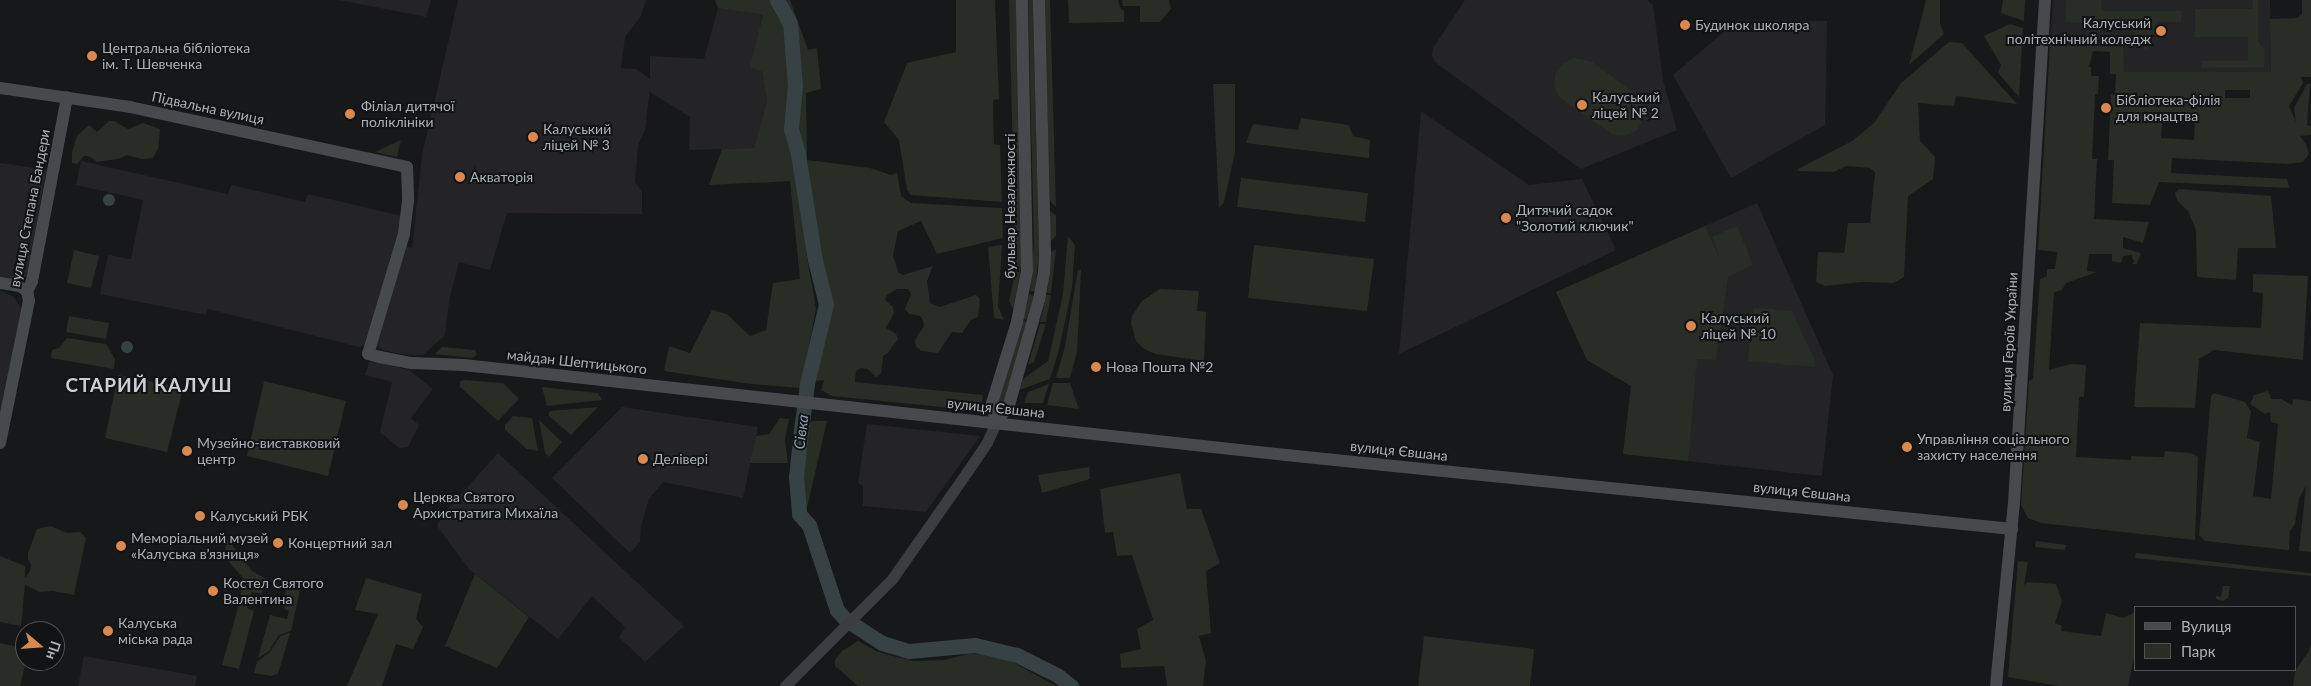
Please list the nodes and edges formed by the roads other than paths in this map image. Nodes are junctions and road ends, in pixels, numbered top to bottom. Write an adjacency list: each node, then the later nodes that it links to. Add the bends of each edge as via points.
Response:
1 (1022, 0): 10 (main road, бульвар Незалежності, via 1027,270 1017,322 992,403)
2 (1039, 0): 10 (main road, via 1044,262 1039,300 1017,380 1009,405)
3 (2045, 0): 12 (main road, вулиця Героїв України)
4 (0, 88): 5 (main road, Підвальна вулиця)
5 (67, 97): 7 (main road, вулиця Степана Бандери, via 32,280); 8 (main road, Підвальна вулиця, via 130,107 407,167 408,201 404,234)
6 (0, 282): 7 (main road, via 20,286)
7 (27, 291): 11 (main road, вулиця Степана Бандери, via 29,301)
8 (368, 354): 9 (main road, майдан Шептицького, via 412,363 464,365)
9 (783, 399): 10 (main road, вулиця Євшана)
10 (996, 424): 12 (main road, вулиця Євшана); 13 (street, via 977,457 892,579)
11 (0, 443)
12 (2012, 529): 14 (main road, вулиця Героїв України)
13 (785, 686)
14 (1996, 686)

